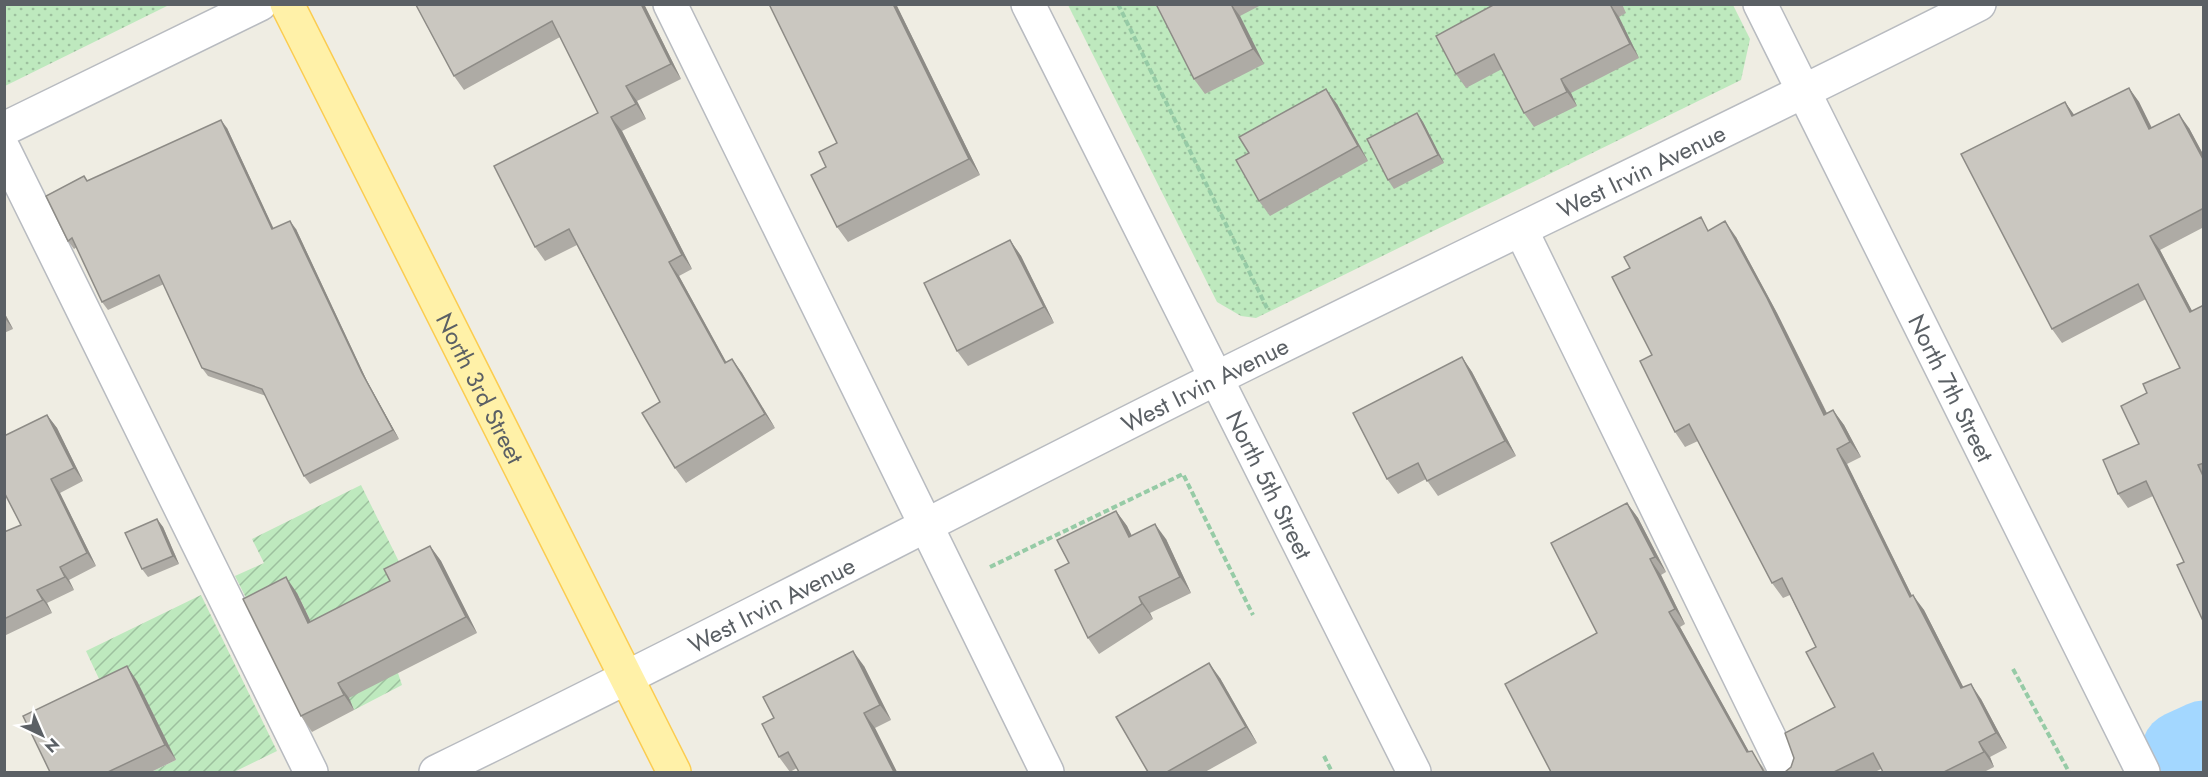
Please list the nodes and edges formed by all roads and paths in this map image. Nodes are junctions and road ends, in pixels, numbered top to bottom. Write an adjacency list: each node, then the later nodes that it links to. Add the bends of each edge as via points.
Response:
1 (260, 4): 9 (street)
2 (287, 4): 18 (main road, North 3rd Street)
3 (670, 4): 14 (street)
4 (1028, 4): 13 (street, North 5th Street)
5 (1118, 4): 12 (path)
6 (1760, 4): 8 (street, North 7th Street)
7 (1979, 4): 8 (street, West Irvin Avenue)
8 (1804, 92): 11 (street, West Irvin Avenue); 28 (street, North 7th Street)
9 (4, 129)
10 (4, 150): 20 (street)
11 (1521, 230): 13 (street, West Irvin Avenue); 26 (street)
12 (1268, 310)
13 (1217, 378): 14 (street, West Irvin Avenue); 25 (street, North 5th Street)
14 (925, 527): 15 (street); 18 (street, West Irvin Avenue)
15 (953, 585): 16 (path, via 1184,474); 23 (street)
16 (1253, 615)
17 (2013, 669): 27 (path)
18 (628, 679): 21 (street, West Irvin Avenue); 22 (main road, North 3rd Street)
19 (1324, 756): 24 (path)
20 (311, 772)
21 (436, 772)
22 (674, 772)
23 (1047, 772)
24 (1332, 772)
25 (1414, 772)
26 (1786, 772)
27 (2069, 772)
28 (2143, 772)

